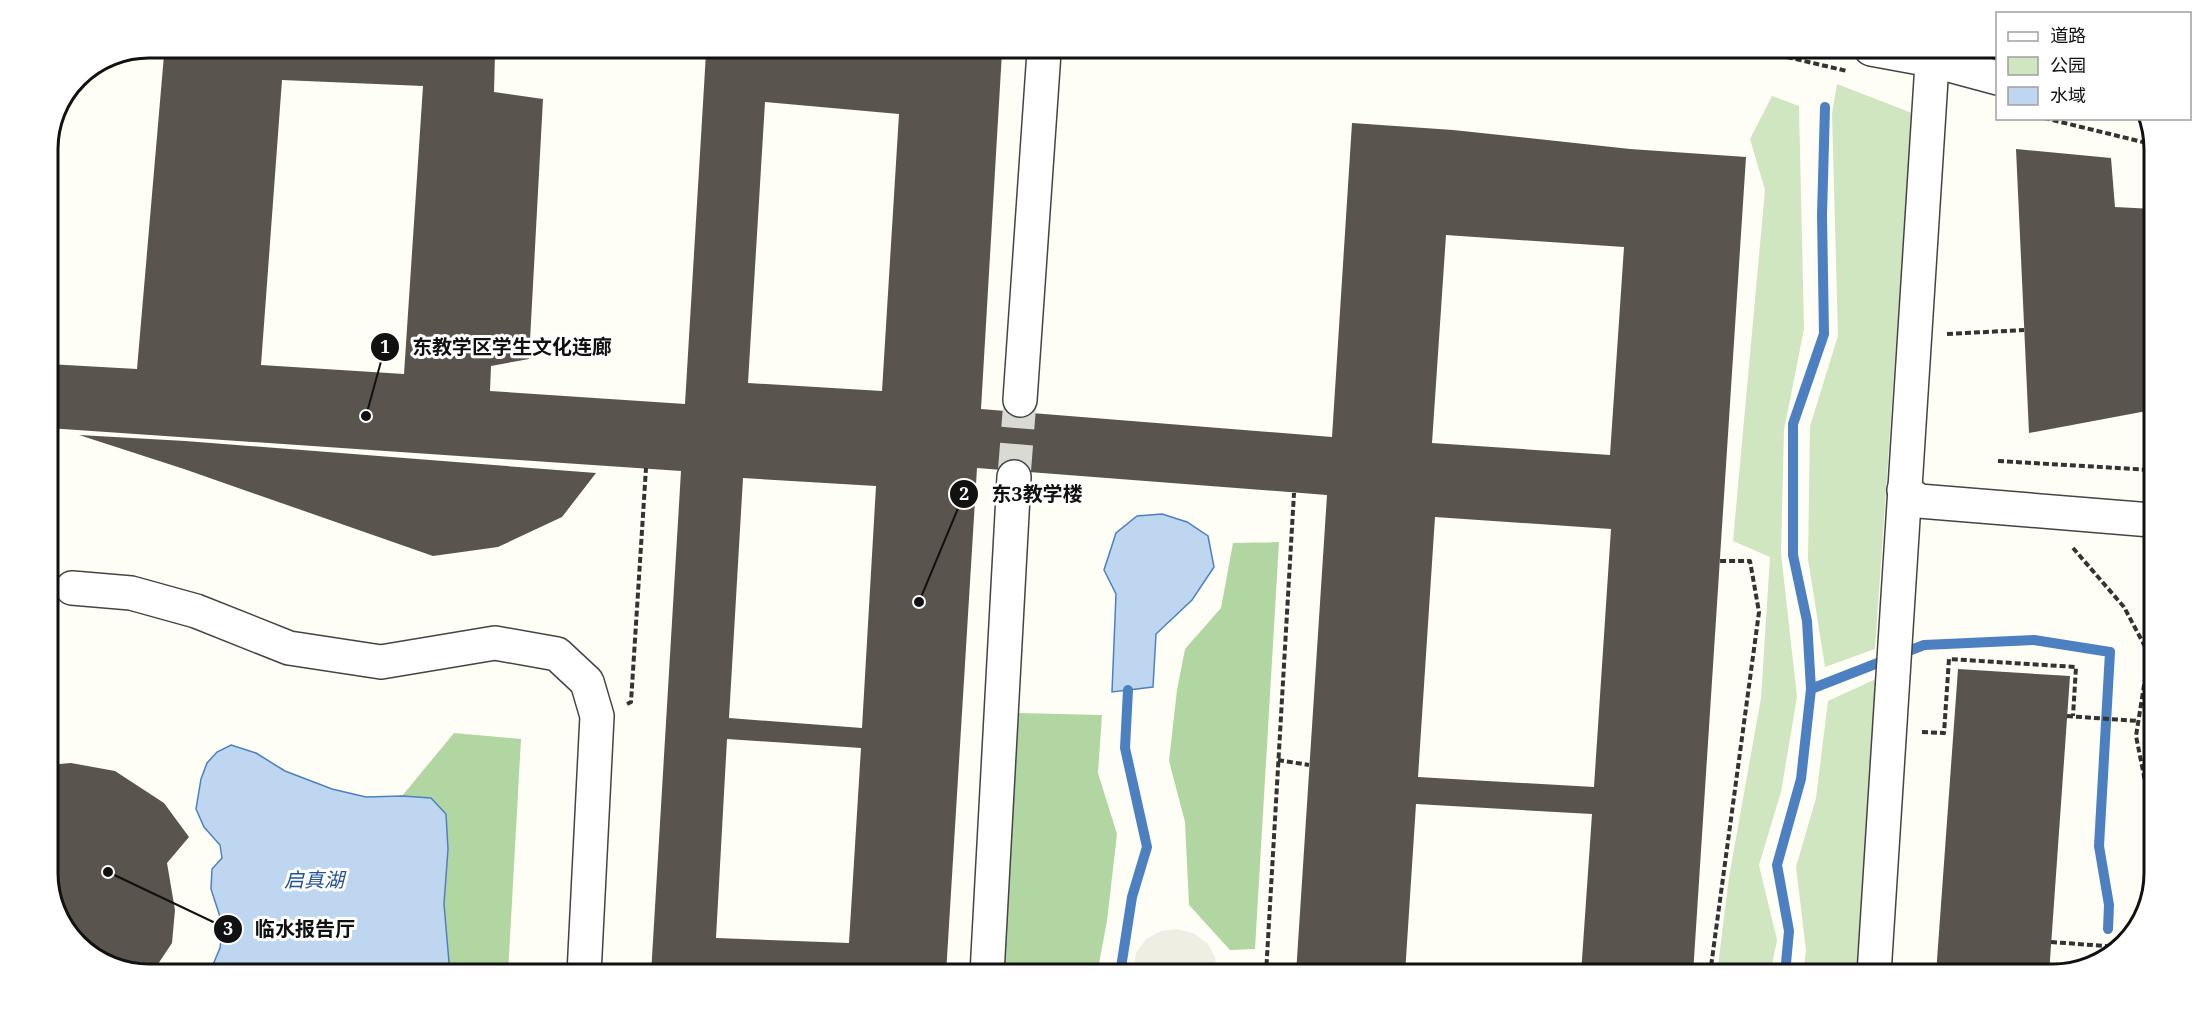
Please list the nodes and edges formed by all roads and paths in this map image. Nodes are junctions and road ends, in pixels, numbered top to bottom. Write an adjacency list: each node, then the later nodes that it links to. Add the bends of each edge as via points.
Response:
1 (1044, 58): 9 (street)
2 (1932, 58): 14 (street)
3 (1943, 58): 4 (street)
4 (1996, 77)
5 (2052, 120): 6 (path)
6 (2144, 142)
7 (2024, 330): 8 (path)
8 (1937, 335)
9 (1020, 400)
10 (1998, 461): 12 (path)
11 (646, 468): 22 (path, via 631,702)
12 (2144, 470)
13 (1014, 477): 33 (street)
14 (1904, 490): 16 (street, via 1919,501); 23 (street)
15 (1294, 493): 27 (path)
16 (2052, 511): 17 (street); 20 (path, via 2060,535 2124,607)
17 (2144, 519)
18 (1720, 561): 35 (path, via 1750,561 1759,612)
19 (72, 588): 22 (street, via 131,593 195,611 289,648 381,662 495,643 556,654 587,682)
20 (2144, 645)
21 (2144, 684): 26 (path)
22 (597, 716): 32 (street)
23 (1889, 716): 25 (path, via 1944,733 1948,659 2076,667); 36 (street)
24 (2067, 716): 25 (path)
25 (2073, 716): 26 (path)
26 (2138, 721): 29 (path, via 2136,736)
27 (1278, 760): 28 (path); 34 (path)
28 (1309, 765)
29 (2144, 776)
30 (2051, 942): 31 (path)
31 (2108, 945)
32 (585, 964)
33 (988, 964)
34 (1267, 964)
35 (1711, 964)
36 (1875, 964)

